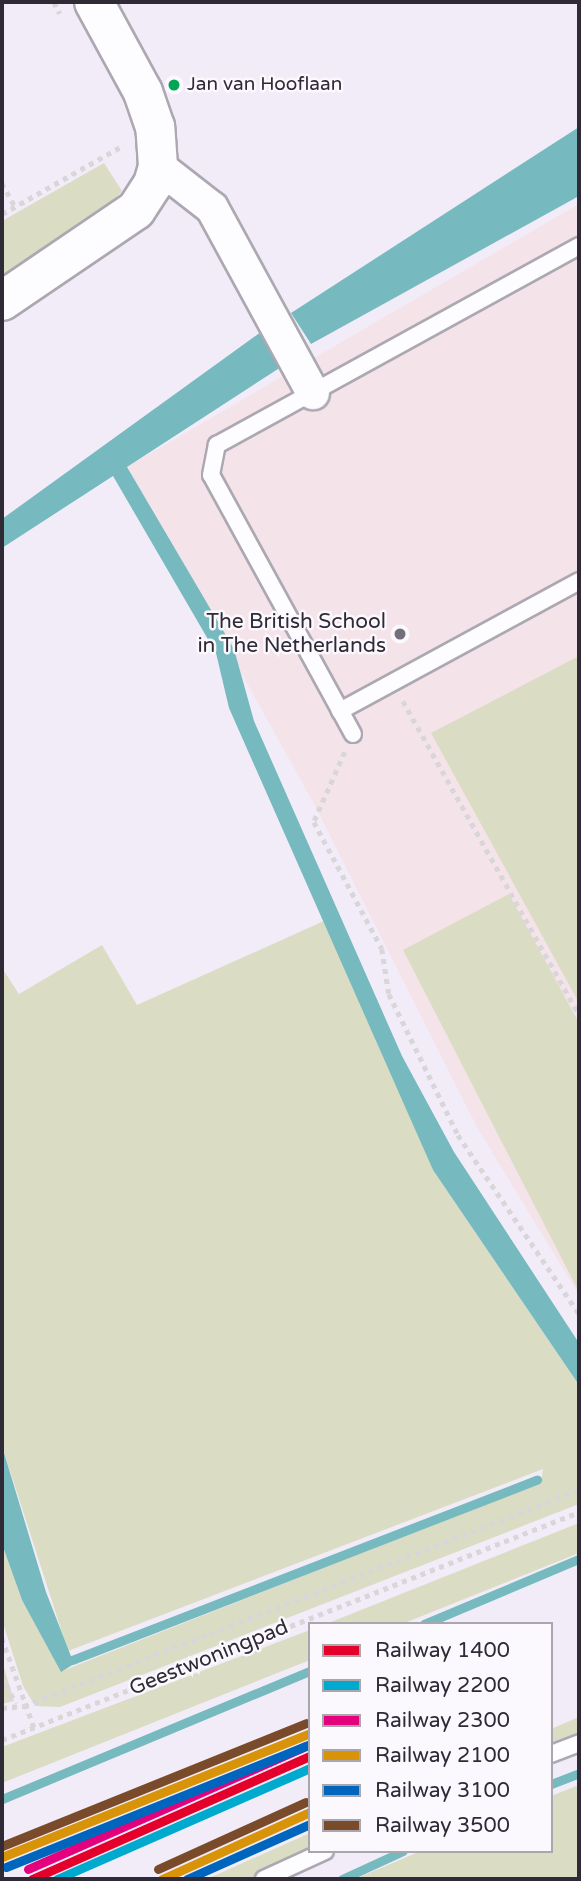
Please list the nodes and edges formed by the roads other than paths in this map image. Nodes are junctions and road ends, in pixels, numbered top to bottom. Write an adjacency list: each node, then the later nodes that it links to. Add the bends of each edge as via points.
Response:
1 (94, 2): 2 (street, via 143,92 155,127)
2 (158, 166): 4 (street, via 148,194 136,210); 5 (street, via 212,208)
3 (579, 246): 5 (lane)
4 (2, 301)
5 (313, 393): 7 (lane, via 217,444 211,475)
6 (579, 581): 7 (lane)
7 (340, 711): 8 (lane)
8 (353, 734)
9 (579, 1743): 10 (lane)
10 (553, 1753)
11 (321, 1853): 12 (lane)
12 (264, 1879)

